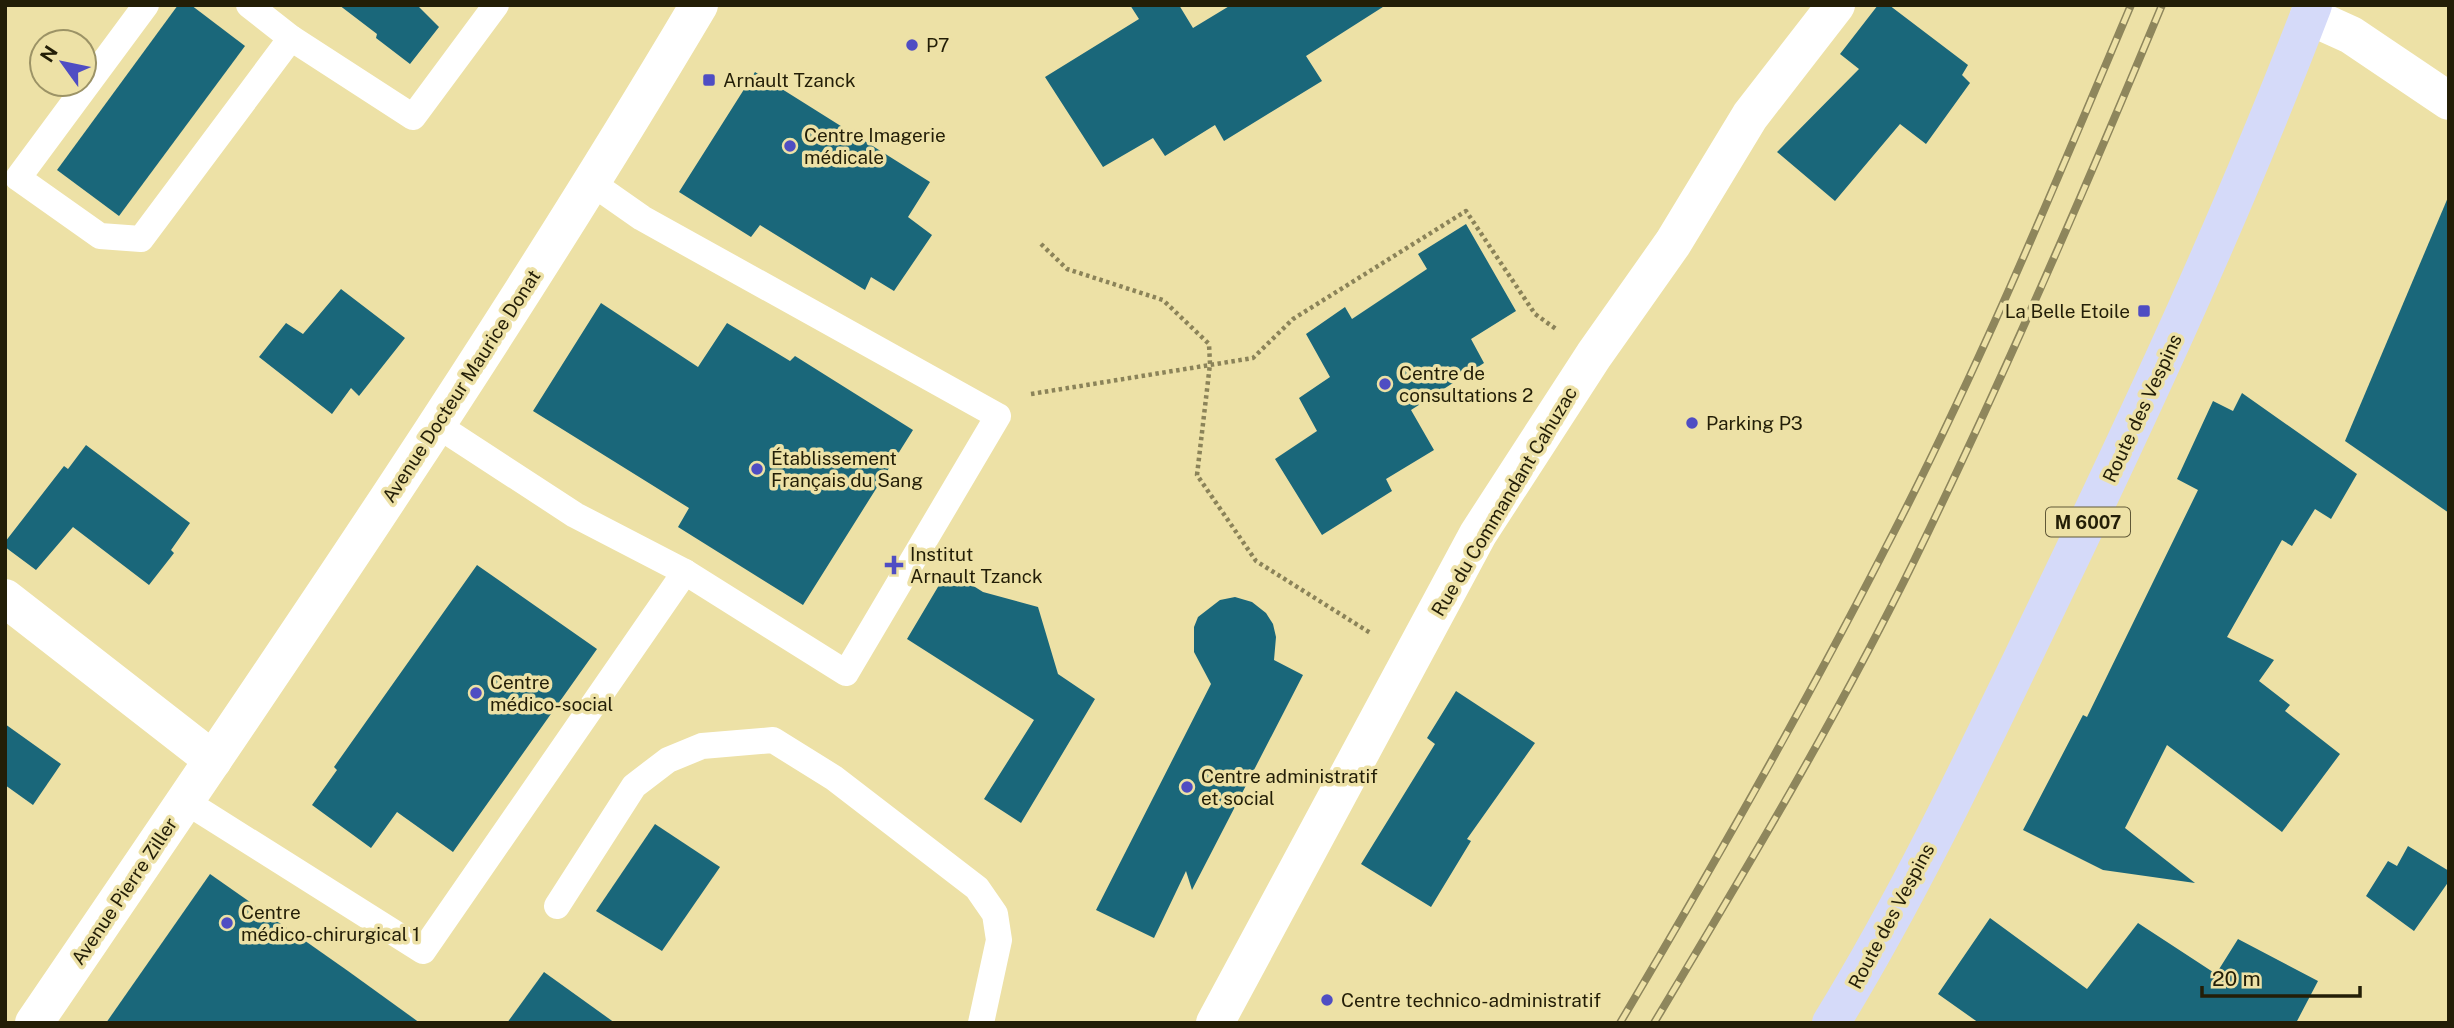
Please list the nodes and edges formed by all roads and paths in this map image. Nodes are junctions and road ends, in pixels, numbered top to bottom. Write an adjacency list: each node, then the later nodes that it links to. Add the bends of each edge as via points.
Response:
1 (146, 5): 9 (lane)
2 (250, 5): 7 (lane)
3 (496, 5): 7 (lane, via 413,117)
4 (699, 5): 10 (street, Avenue Docteur Maurice Donat)
5 (1835, 6): 12 (street, Rue du Commandant Cahuzac, via 1750,116 1671,245)
6 (2311, 11): 8 (street); 25 (main road, Route des Vespins / M 6007, via 2192,300 2100,498 1962,782)
7 (291, 38): 9 (lane, via 141,239 100,236)
8 (2449, 101)
9 (12, 176)
10 (592, 183): 14 (lane, via 642,218); 15 (street, Avenue Docteur Maurice Donat)
11 (1041, 244): 13 (path, via 1067,269 1163,300 1209,344)
12 (1594, 355): 13 (path, via 1535,314 1466,211 1293,319 1253,358); 18 (street, Rue du Commandant Cahuzac, via 1478,534)
13 (1210, 364): 14 (path, via 1028,394); 18 (path, via 1196,475 1256,561)
14 (998, 416): 16 (lane, via 846,673)
15 (438, 425): 16 (lane, via 575,515); 19 (street, Avenue Docteur Maurice Donat)
16 (685, 572): 20 (lane, via 423,951)
17 (5, 598): 19 (street)
18 (1410, 657): 24 (street, Rue du Commandant Cahuzac)
19 (213, 760): 20 (street, Avenue Pierre Ziller)
20 (185, 801): 22 (street, Avenue Pierre Ziller)
21 (557, 906): 23 (lane, via 634,786 668,760 702,746 773,740 834,778 978,888 995,914 999,940)
22 (34, 1023)
23 (981, 1023)
24 (1214, 1023)
25 (1831, 1023)

